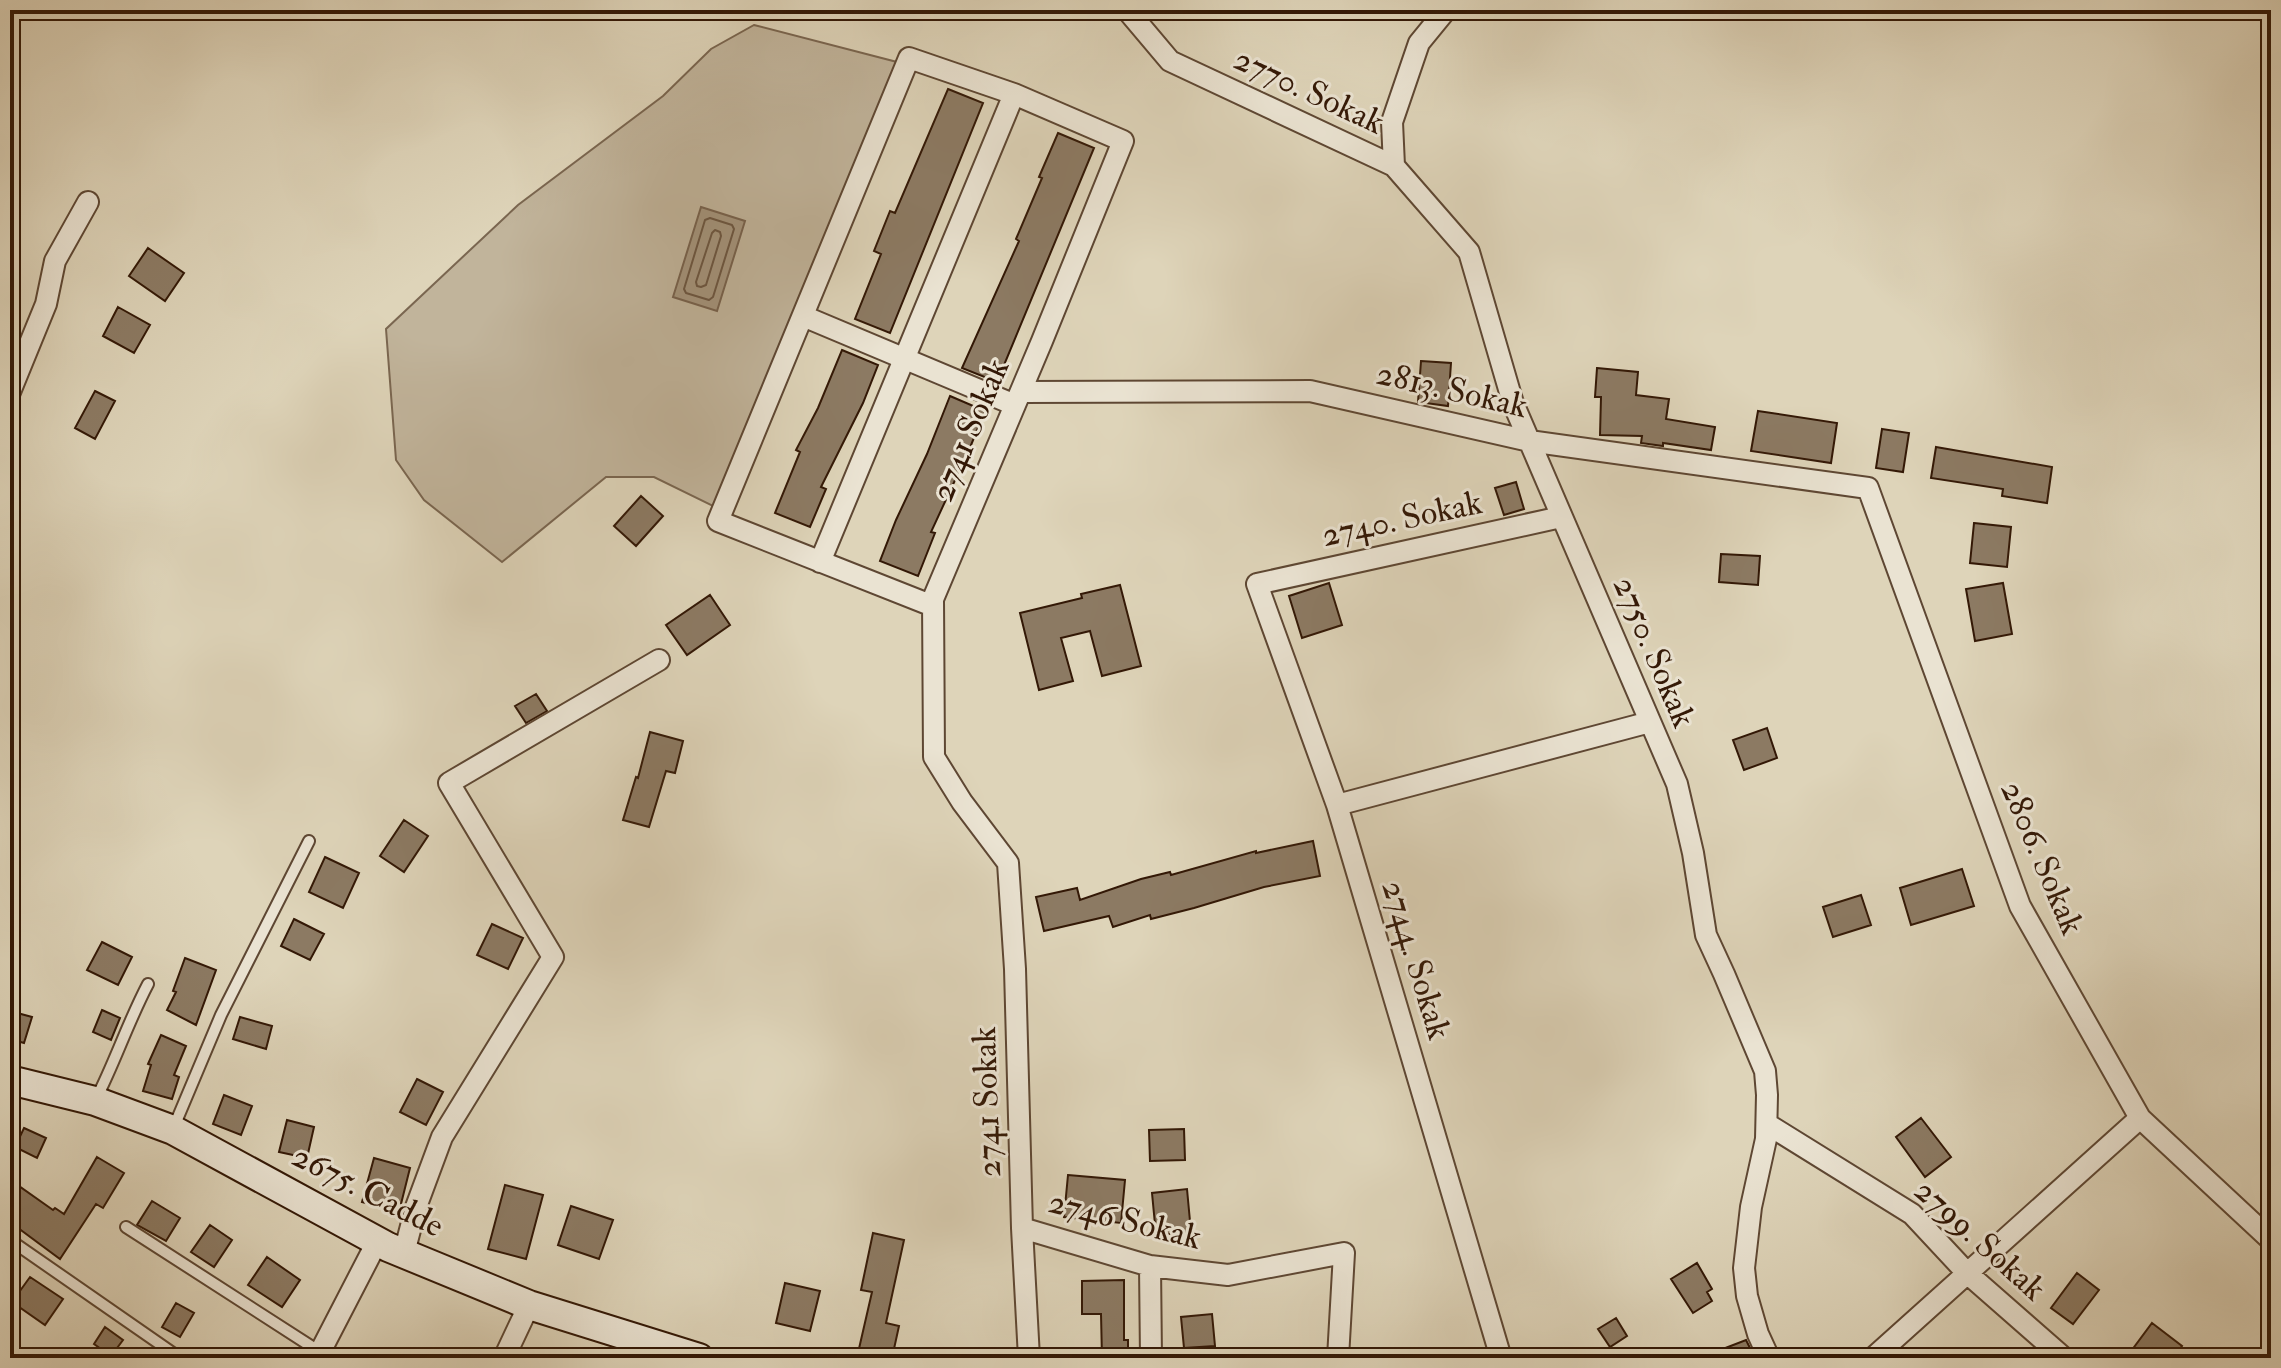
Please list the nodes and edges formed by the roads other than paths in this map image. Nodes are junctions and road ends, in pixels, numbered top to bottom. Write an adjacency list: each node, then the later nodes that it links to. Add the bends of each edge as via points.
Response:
1 (1127, 10): 4 (street, 2770. Sokak, via 1170,61)
2 (1446, 10): 4 (street, via 1419,43 1392,122)
3 (1014, 94): 6 (street, via 909,58); 7 (street); 9 (street, 2741 Sokak, via 1123,141)
4 (1394, 166): 10 (street, 2750. Sokak, via 1469,252)
5 (88, 202): 8 (street, via 55,261 46,304)
6 (803, 316): 7 (street); 13 (street, via 718,521)
7 (904, 358): 9 (street); 13 (street)
8 (10, 392)
9 (1018, 398): 10 (street, 2813. Sokak, via 1310,391); 15 (street, 2741 Sokak)
10 (1529, 441): 11 (street, 2813. Sokak); 12 (street, 2750. Sokak)
11 (1868, 488): 23 (street, 2806. Sokak, via 2020,906)
12 (1561, 517): 14 (street, 2740. Sokak); 17 (street, 2750. Sokak)
13 (820, 562): 15 (street)
14 (1257, 584): 18 (street, 2744. Sokak)
15 (933, 606): 27 (street, 2741 Sokak, via 934,757 1008,863)
16 (659, 660): 31 (street, via 449,783 553,957 442,1137)
17 (1650, 722): 18 (street); 24 (street, 2750. Sokak, via 1677,784 1706,935 1765,1071)
18 (1337, 805): 42 (street, 2744. Sokak)
19 (309, 841): 25 (lane, via 221,1015)
20 (148, 984): 22 (lane)
21 (10, 1080): 22 (street, 2675. Cadde)
22 (95, 1101): 25 (street, 2675. Cadde)
23 (2140, 1118): 30 (street, 2806. Sokak); 33 (street)
24 (1767, 1124): 33 (street, 2799. Sokak, via 1912,1214); 43 (street, 2750. Sokak, via 1744,1268 1747,1296)
25 (173, 1130): 29 (street, 2675. Cadde)
26 (126, 1227): 35 (lane)
27 (1022, 1228): 32 (street, 2746 Sokak); 39 (street, 2741 Sokak)
28 (10, 1240): 36 (lane)
29 (378, 1240): 31 (street, 2675. Cadde); 35 (street)
30 (2271, 1240)
31 (404, 1253): 34 (street, 2675. Cadde)
32 (1150, 1266): 40 (street); 41 (street, 2746 Sokak, via 1228,1275 1344,1253)
33 (1967, 1273): 44 (street); 45 (street, 2799. Sokak)
34 (529, 1305): 37 (street); 38 (street, 2675. Cadde)
35 (318, 1355)
36 (180, 1358)
37 (504, 1358)
38 (699, 1358)
39 (1029, 1358)
40 (1151, 1358)
41 (1338, 1358)
42 (1501, 1358)
43 (1769, 1358)
44 (1873, 1358)
45 (2064, 1358)

